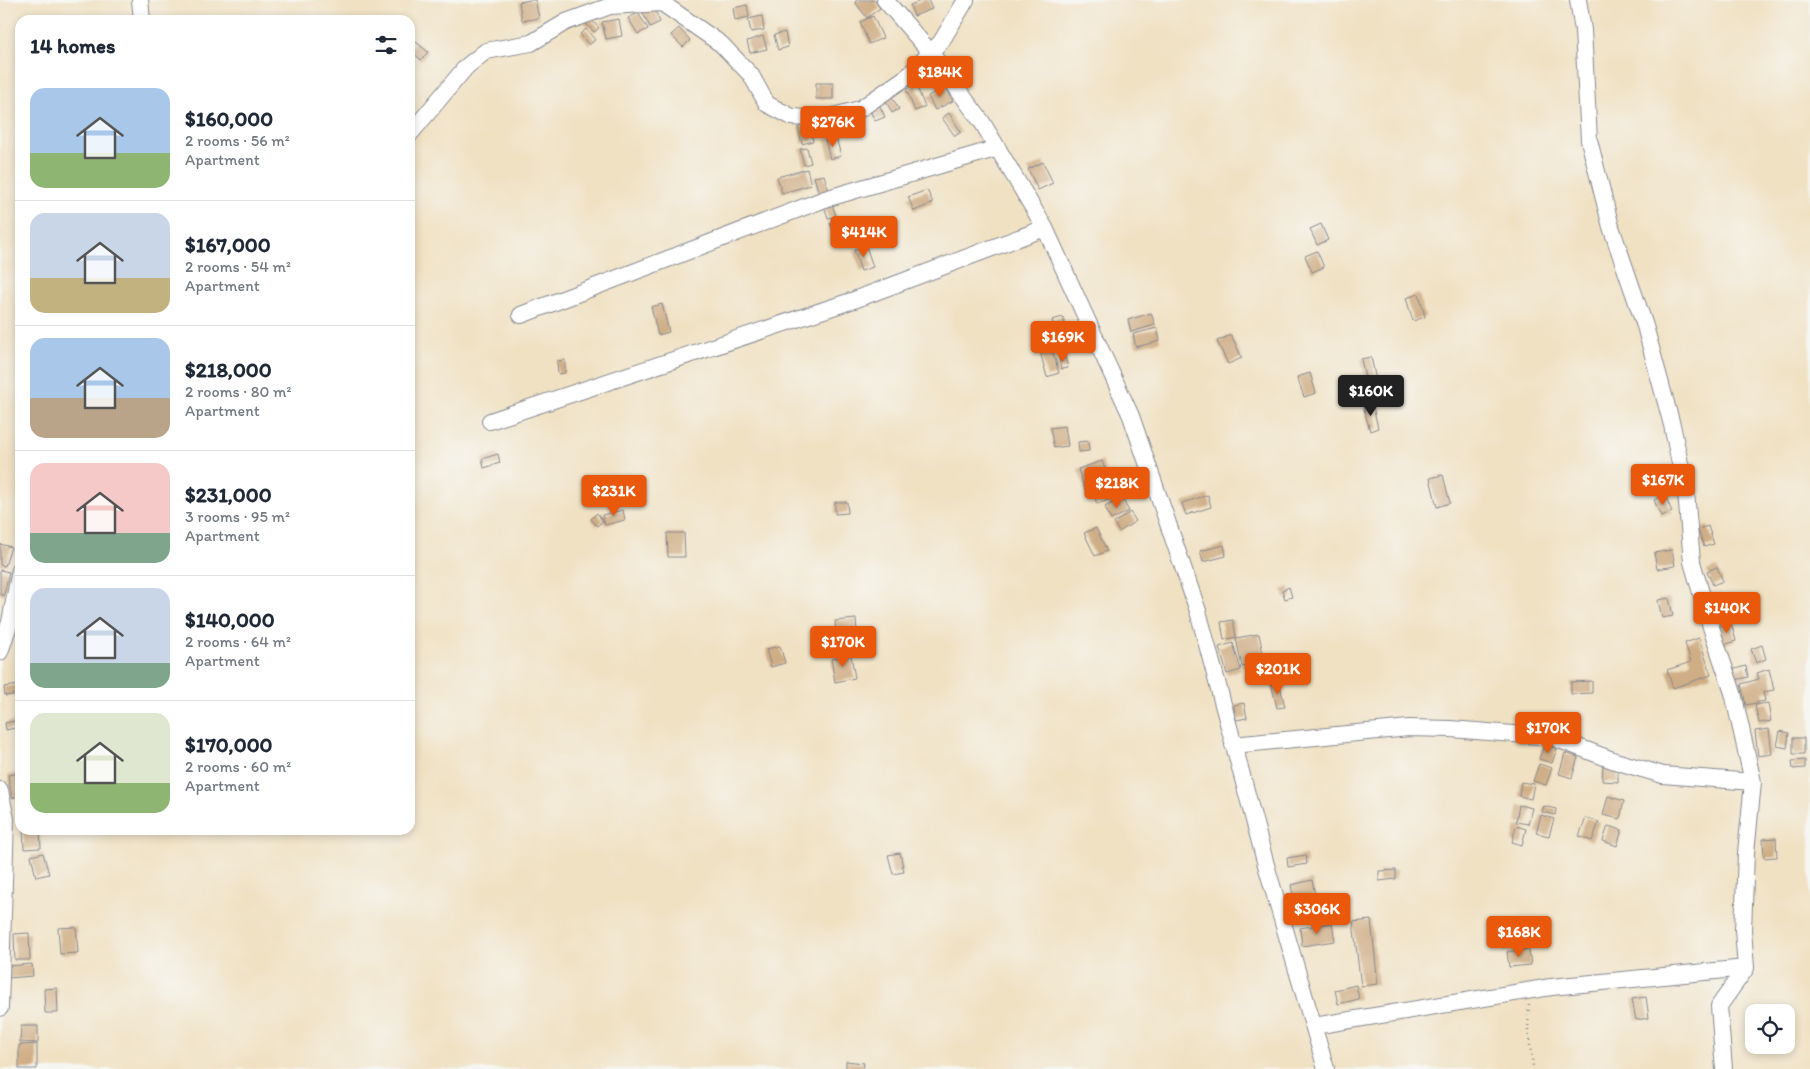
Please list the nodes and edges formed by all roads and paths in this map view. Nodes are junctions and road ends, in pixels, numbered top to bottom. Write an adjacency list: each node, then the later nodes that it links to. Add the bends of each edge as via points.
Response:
1 (140, 0): 6 (street)
2 (885, 0): 7 (street)
3 (966, 0): 7 (street, via 941,42)
4 (1578, 0): 16 (street, via 1583,30 1589,140 1611,227 1645,326 1672,425 1686,492 1692,562 1733,693)
5 (608, 3): 7 (street, via 662,3 721,44 751,75 767,104 792,117 822,119 860,109 908,76); 8 (street, via 566,22 531,43 486,51 466,67)
6 (142, 15)
7 (930, 53): 9 (street)
8 (415, 128)
9 (998, 148): 10 (street); 11 (street, via 825,199)
10 (1045, 228): 12 (street, via 854,300); 15 (street, via 1131,416 1198,611)
11 (521, 315)
12 (490, 421)
13 (15, 596): 14 (street)
14 (0, 652)
15 (1234, 745): 16 (street, via 1409,728 1451,729 1552,738 1663,775); 21 (street, via 1268,875)
16 (1753, 782): 18 (street, via 1743,930)
17 (0, 790): 20 (street, via 6,819)
18 (1746, 968): 19 (street); 24 (street, via 1719,1006)
19 (1535, 989): 21 (street); 23 (path, via 1529,1004)
20 (0, 999)
21 (1314, 1026): 22 (street)
22 (1326, 1069)
23 (1530, 1069)
24 (1724, 1069)

